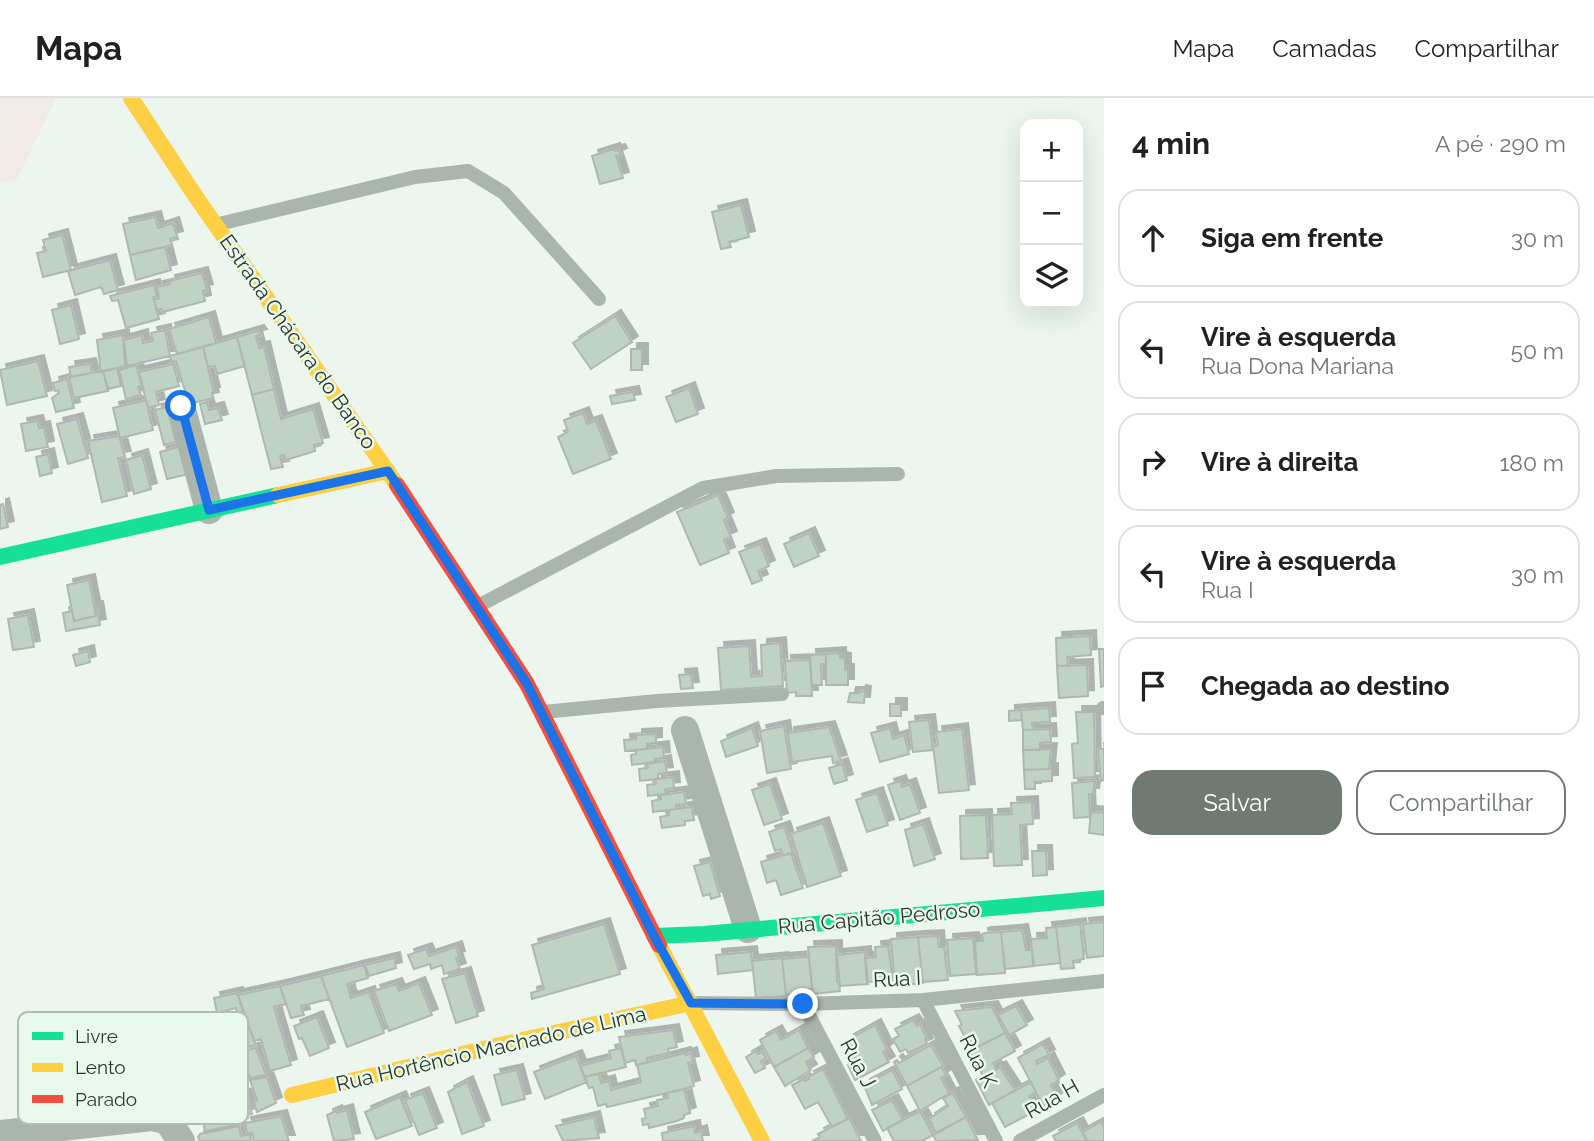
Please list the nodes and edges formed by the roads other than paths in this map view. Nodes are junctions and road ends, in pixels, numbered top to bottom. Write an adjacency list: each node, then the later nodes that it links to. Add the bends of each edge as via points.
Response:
1 (131, 98): 2 (street, Estrada Chácara do Banco)
2 (216, 225): 3 (lane, via 415,177 468,171 504,193); 5 (street, Estrada Chácara do Banco)
3 (599, 299)
4 (181, 406): 7 (street)
5 (388, 471): 7 (street); 9 (street, Estrada Chácara do Banco)
6 (898, 474): 9 (lane, via 776,476 703,488)
7 (209, 510): 8 (street)
8 (0, 557)
9 (477, 607): 11 (street, Estrada Chácara do Banco)
10 (782, 694): 11 (lane)
11 (542, 712): 15 (street, Estrada Chácara do Banco)
12 (685, 730): 14 (street)
13 (1104, 898): 14 (street, Rua Capitão Pedroso)
14 (748, 929): 15 (street, Rua Capitão Pedroso)
15 (654, 936): 18 (street, Estrada Chácara do Banco)
16 (1104, 981): 17 (lane, Rua I)
17 (923, 1000): 19 (lane, Rua I); 26 (lane, Rua K)
18 (691, 1003): 19 (lane, Rua I); 20 (street, Rua Hortêncio Machado de Lima); 24 (street, Estrada Chácara do Banco)
19 (803, 1004): 25 (lane, Rua J)
20 (292, 1095)
21 (1104, 1095): 27 (lane, Rua H)
22 (89, 1124): 23 (street)
23 (0, 1134)
24 (762, 1141)
25 (875, 1141)
26 (996, 1141)
27 (1020, 1141)

